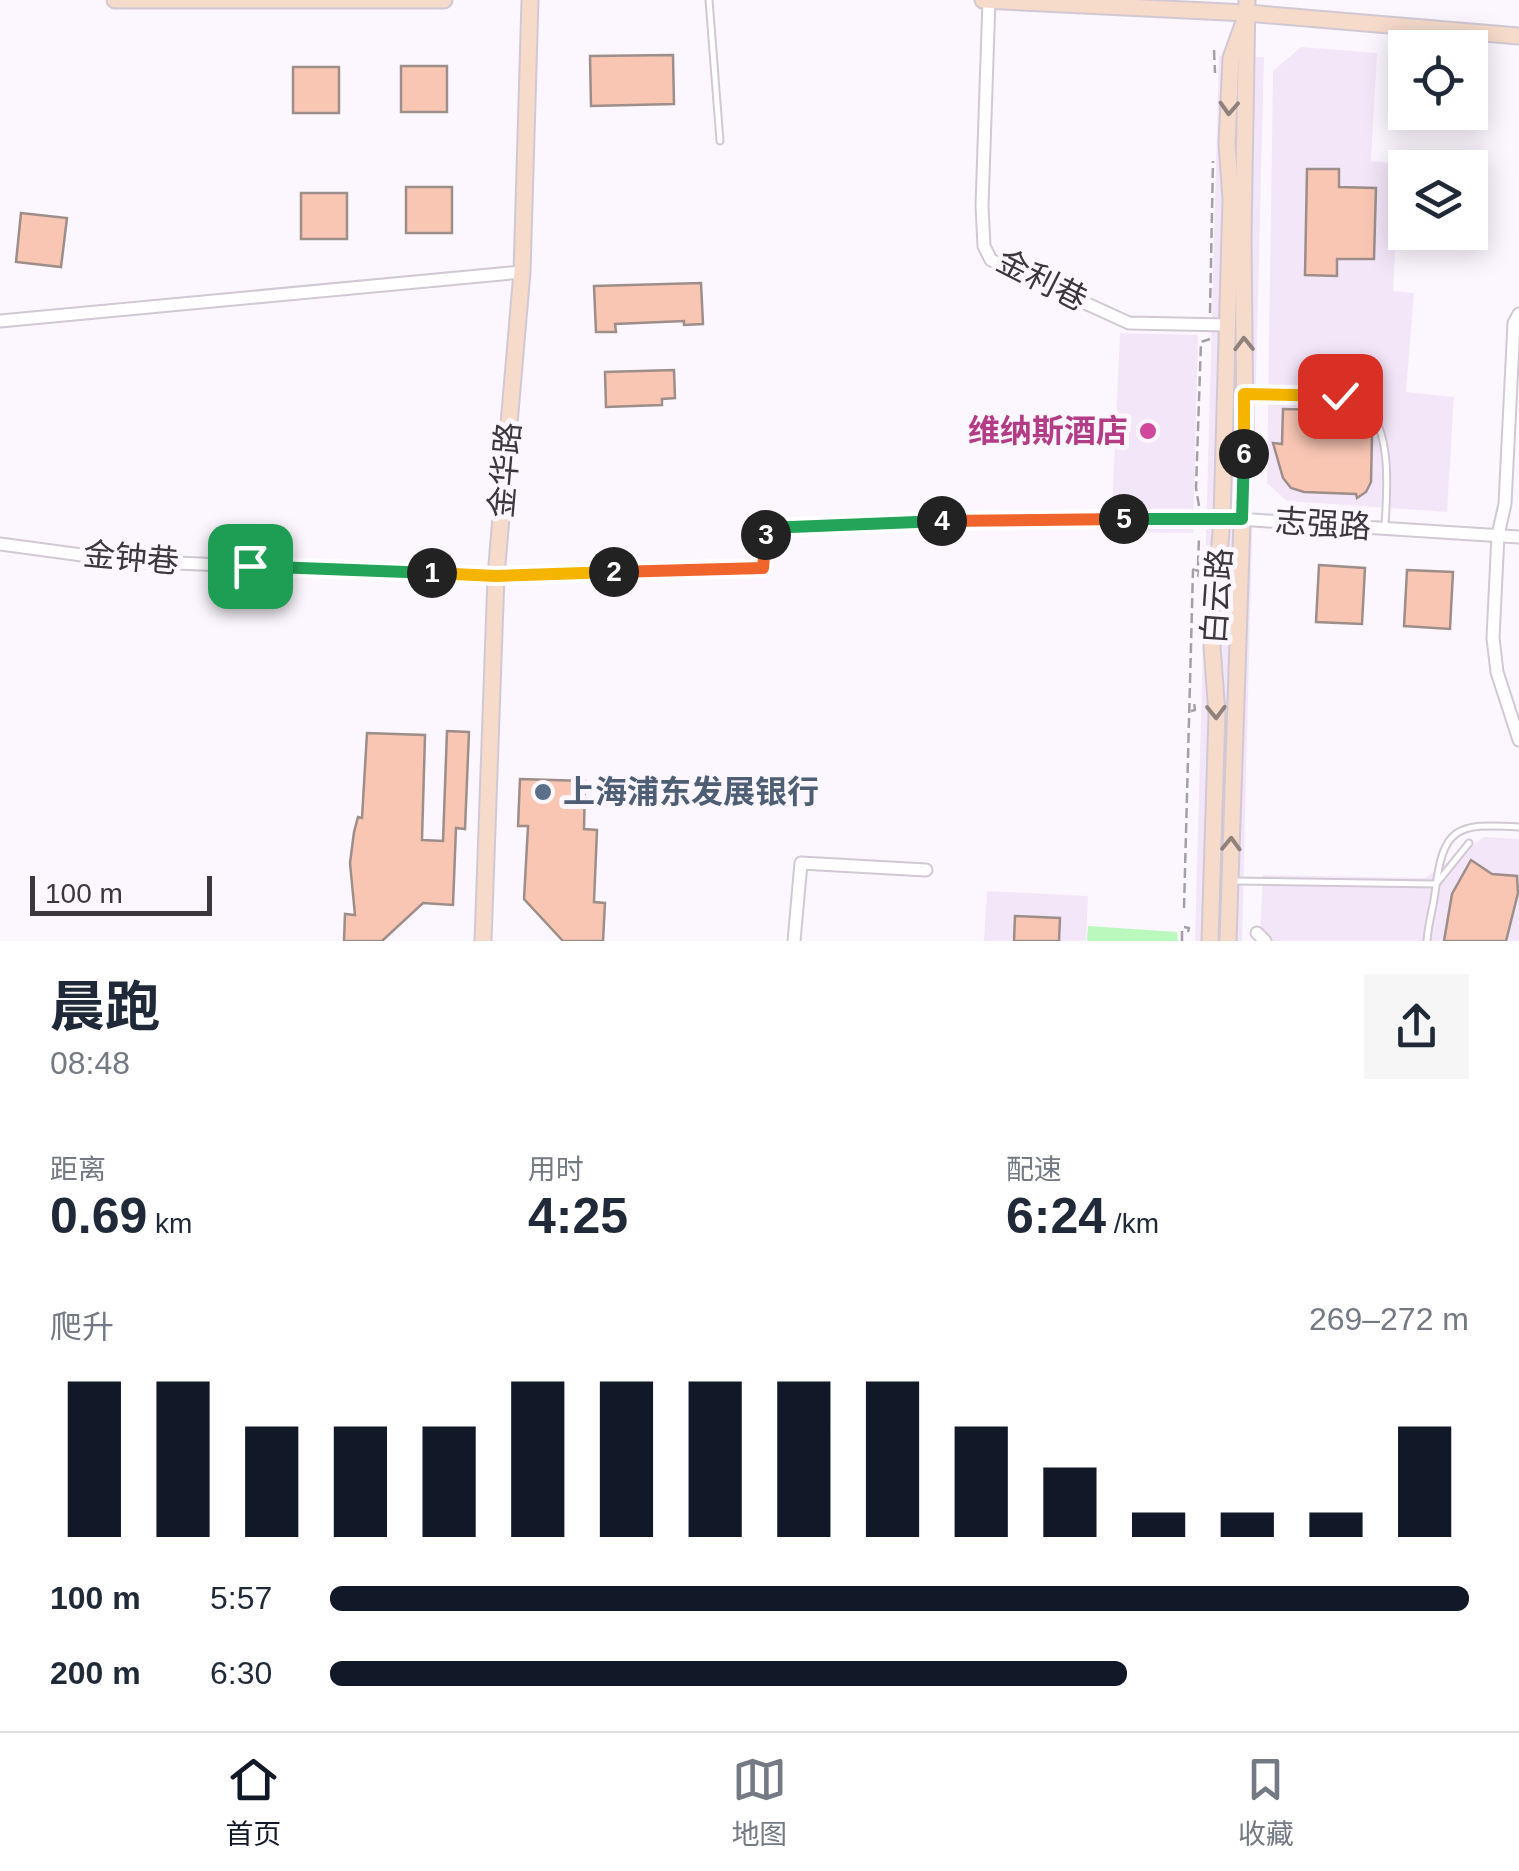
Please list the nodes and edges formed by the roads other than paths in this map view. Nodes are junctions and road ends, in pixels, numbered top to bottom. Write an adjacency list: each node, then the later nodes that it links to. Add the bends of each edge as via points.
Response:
1 (115, 0): 2 (main road)
2 (444, 0)
3 (530, 0): 9 (main road, 金华路)
4 (710, 0): 8 (lane)
5 (987, 0): 6 (main road); 12 (street, 金利巷, via 982,206 991,260 1128,323)
6 (1247, 7): 7 (main road); 12 (main road, 白云路, one-way to 12, via 1231,58); 13 (main road, 白云路, one-way to 6)
7 (1519, 36)
8 (720, 142)
9 (522, 272): 11 (street); 22 (main road, 金华路)
10 (1519, 314): 19 (street)
11 (0, 321)
12 (1228, 325): 14 (main road, 白云路)
13 (1244, 394): 15 (main road, 白云路); 18 (lane, via 1360,402 1379,428 1384,450)
14 (1222, 518): 15 (street, 志强路); 16 (street, 志强路); 31 (main road, 白云路, one-way to 31, via 1212,647)
15 (1242, 519): 18 (street, 志强路); 27 (main road, 白云路, one-way to 15)
16 (947, 521): 17 (lane)
17 (766, 528): 22 (street, 金钟巷, via 763,568)
18 (1385, 528): 19 (street, 志强路)
19 (1498, 535): 20 (street, 志强路); 23 (street, via 1493,638)
20 (1519, 537)
21 (0, 544): 22 (street, 金钟巷, via 126,561)
22 (496, 576): 29 (main road, 金华路)
23 (1519, 740)
24 (1519, 827): 28 (lane, via 1483,824 1456,834 1446,841)
25 (1469, 843): 28 (lane)
26 (926, 870): 30 (street, via 801,863)
27 (1230, 881): 28 (lane); 32 (main road, 白云路)
28 (1436, 884): 33 (lane)
29 (483, 941)
30 (794, 941)
31 (1210, 941)
32 (1228, 941)
33 (1427, 941)

